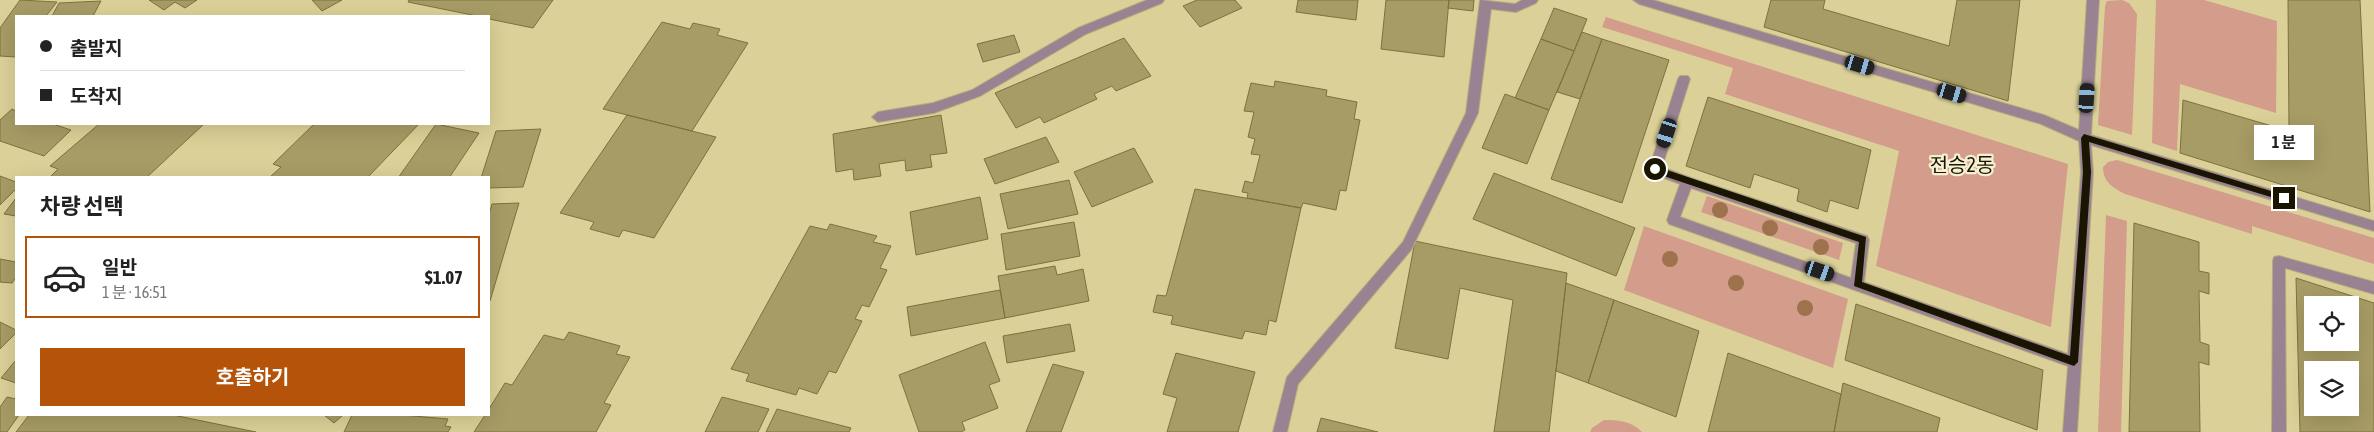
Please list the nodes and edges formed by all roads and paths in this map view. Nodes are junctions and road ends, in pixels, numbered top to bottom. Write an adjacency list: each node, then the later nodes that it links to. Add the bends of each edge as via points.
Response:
1 (1158, 0): 7 (lane, via 1082,31 976,93 934,108)
2 (1532, 0): 5 (lane, via 1516,8)
3 (1639, 0): 8 (lane, via 2044,120)
4 (2093, 0): 8 (lane)
5 (1486, 2): 14 (lane, via 1472,113 1408,246 1292,381)
6 (1684, 78): 9 (lane, via 1655,169)
7 (878, 117)
8 (2084, 138): 10 (lane); 13 (lane, via 2087,172)
9 (1687, 182): 11 (lane, via 1863,240); 11 (lane, via 1673,220)
10 (2374, 226)
11 (1857, 284): 13 (lane)
12 (2374, 288): 16 (lane, via 2280,261)
13 (2074, 362): 15 (lane)
14 (1280, 432)
15 (2070, 432)
16 (2279, 432)

